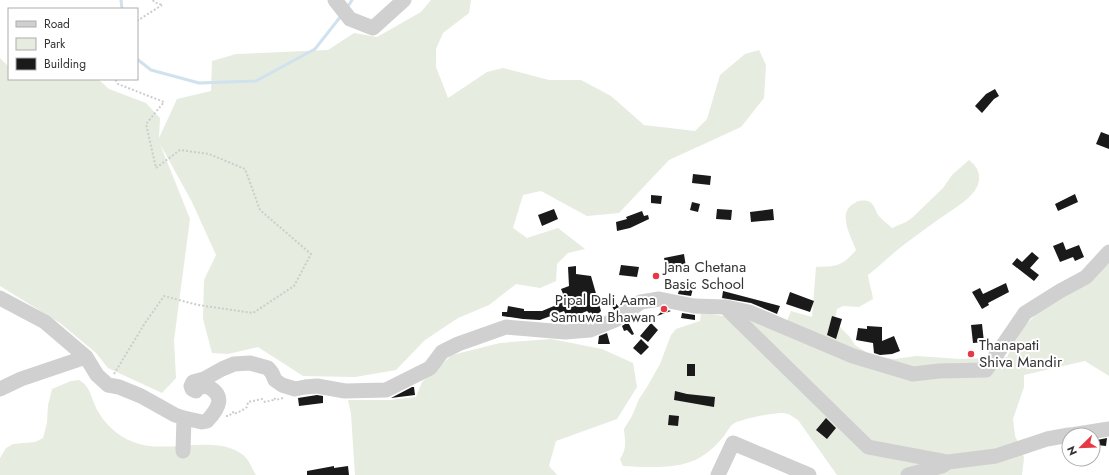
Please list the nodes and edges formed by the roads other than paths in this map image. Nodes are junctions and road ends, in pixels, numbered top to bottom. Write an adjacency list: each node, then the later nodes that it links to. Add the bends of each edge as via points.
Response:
1 (335, 0): 2 (street, via 350,19 373,28)
2 (404, 0)
3 (1109, 252): 5 (street, via 1086,277 1060,290 1025,313 986,370 940,370 912,374 853,356 749,312)
4 (0, 298): 6 (street, via 44,322)
5 (725, 307): 8 (street, via 694,306 658,299 641,302 615,320 590,330 564,332 506,327 442,352 430,368 386,390 345,391 317,386 294,389 275,380 268,368 250,363 234,364 193,382 191,386 196,391 197,388 207,386 218,394 216,411 211,417 202,422); 11 (street, via 868,447)
6 (86, 357): 7 (street, via 21,379); 8 (street, via 97,375 108,385 141,396)
7 (0, 389)
8 (184, 418): 10 (street)
9 (1061, 437): 11 (street, via 996,456)
10 (183, 451)
11 (948, 462): 14 (street)
12 (718, 475): 13 (street, via 732,443)
13 (809, 475)
14 (908, 475)

